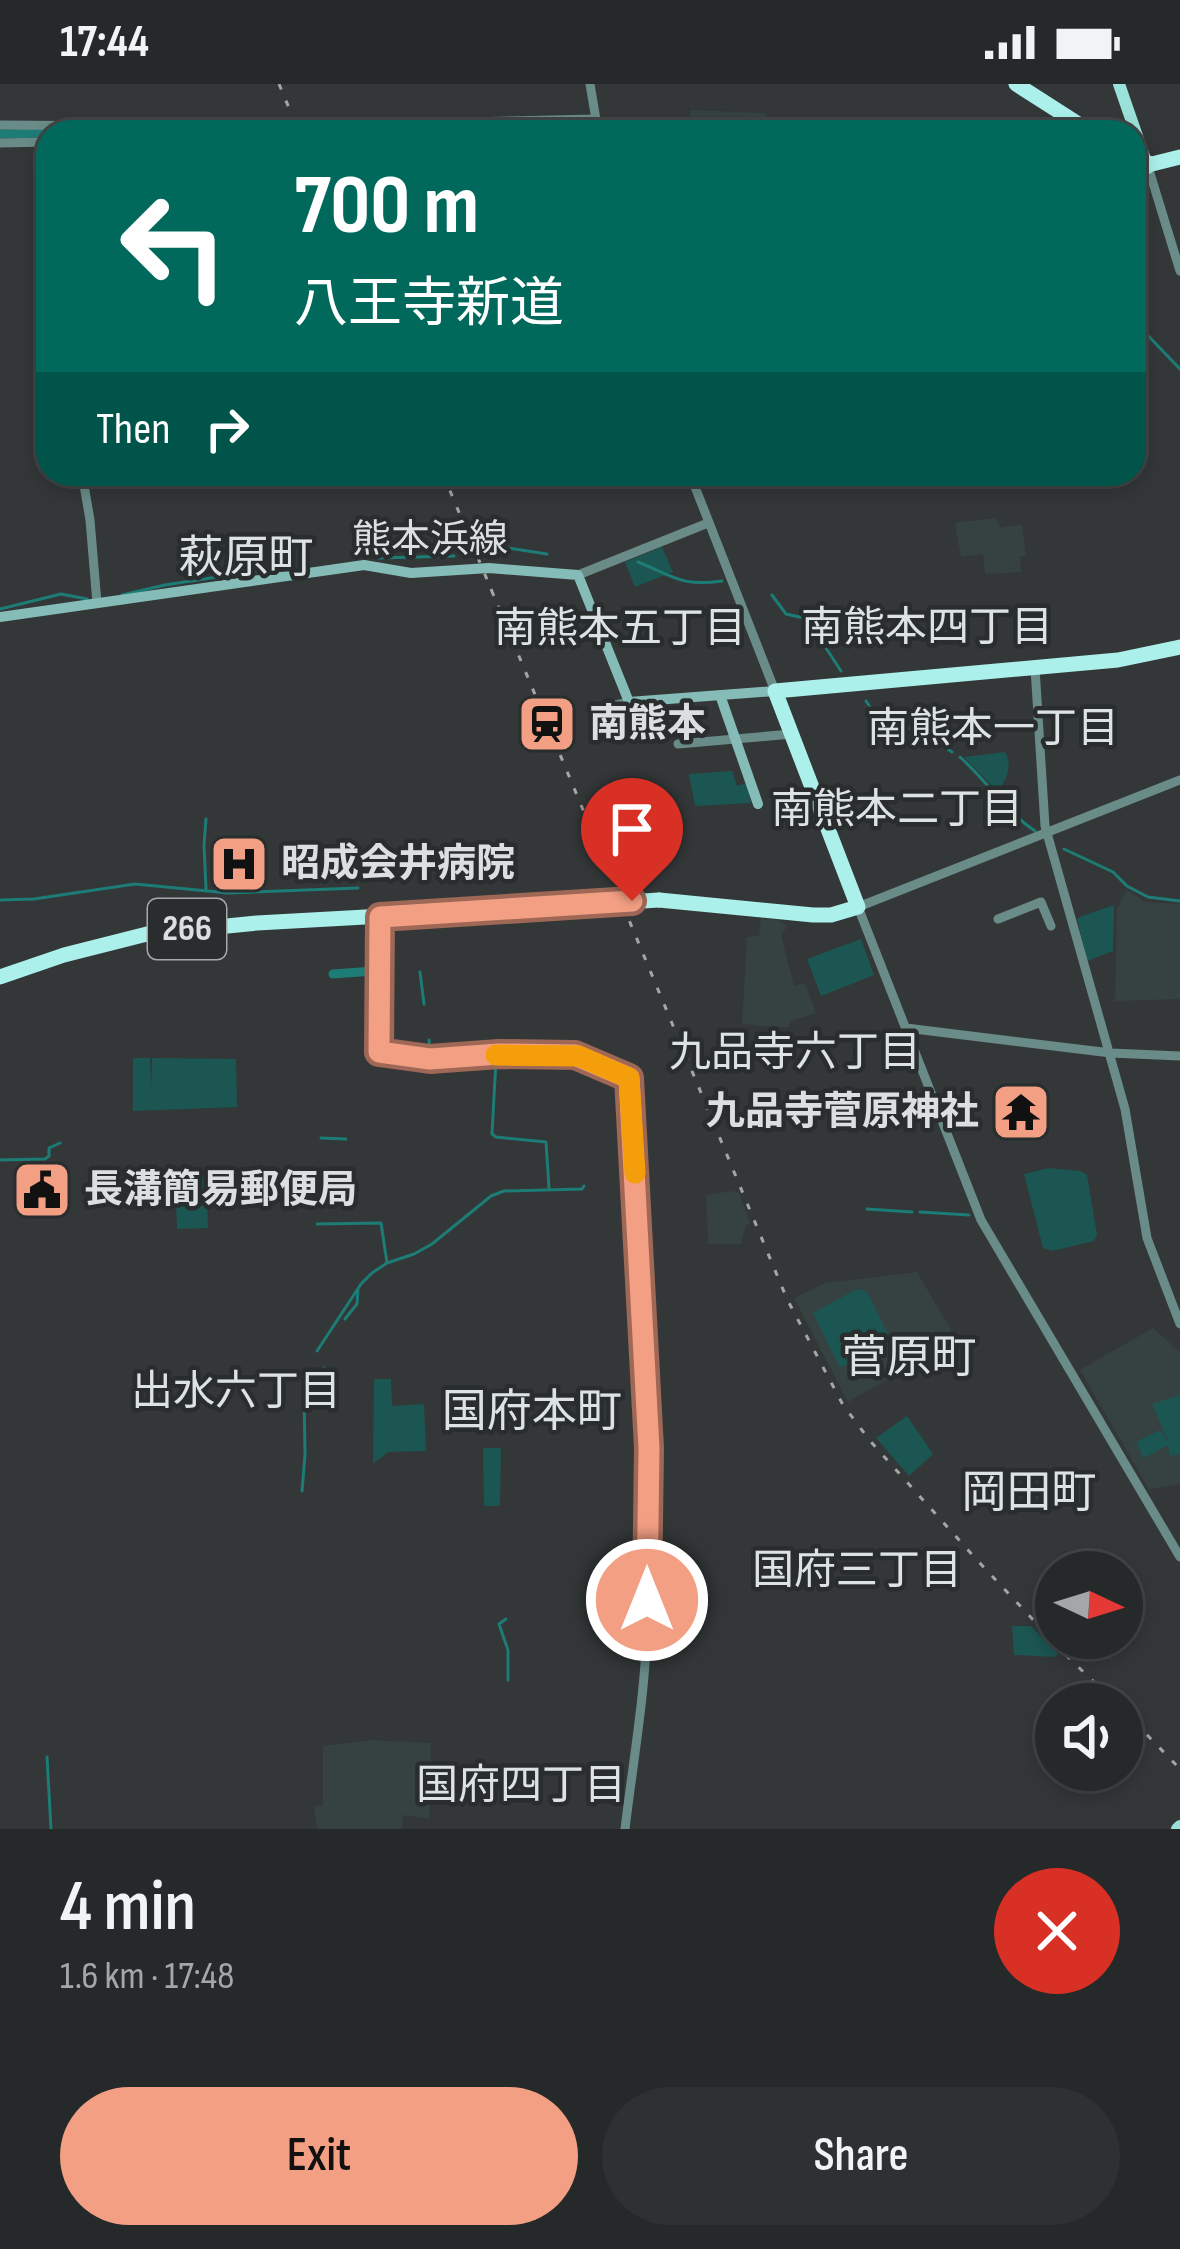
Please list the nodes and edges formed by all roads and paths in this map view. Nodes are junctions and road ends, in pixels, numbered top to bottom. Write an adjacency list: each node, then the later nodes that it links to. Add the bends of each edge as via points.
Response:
1 (590, 84): 4 (street)
2 (1012, 84): 5 (highway); 6 (highway)
3 (1119, 84): 7 (main road)
4 (596, 120)
5 (1063, 120)
6 (1070, 120)
7 (1129, 120)
8 (0, 125): 9 (street, bridge)
9 (36, 125)
10 (36, 142): 11 (street)
11 (0, 143)
12 (1180, 161): 13 (highway)
13 (1146, 164)
14 (1146, 179): 15 (street)
15 (1180, 271)
16 (84, 486): 20 (street)
17 (694, 486): 18 (street)
18 (708, 523): 19 (street); 24 (street)
19 (578, 575): 20 (main road, 熊本浜線, via 364,565); 25 (main road, via 623,704)
20 (97, 602): 21 (main road, 熊本浜線)
21 (0, 616)
22 (1180, 647): 23 (highway)
23 (1035, 668): 24 (highway); 31 (street)
24 (775, 691): 25 (main road); 26 (highway)
25 (720, 695): 27 (main road)
26 (792, 734): 27 (street); 32 (highway)
27 (736, 737): 28 (street); 30 (main road)
28 (678, 744)
29 (1180, 780): 31 (street)
30 (758, 804)
31 (1048, 833): 32 (street); 38 (street)
32 (858, 908): 33 (highway, 266, bridge, via 813,915 658,900); 37 (street)
33 (380, 917): 36 (highway, 266, via 147,934); 42 (street, via 379,1052 430,1059 575,1055 629,1078 649,1448 647,1629)
34 (998, 919): 35 (street, via 1041,902)
35 (1051, 926)
36 (0, 977)
37 (906, 1028): 38 (street); 41 (street, via 981,1220)
38 (1111, 1053): 39 (street); 40 (street, via 1147,1238)
39 (1180, 1056)
40 (1180, 1324)
41 (1180, 1557)
42 (625, 1829)

